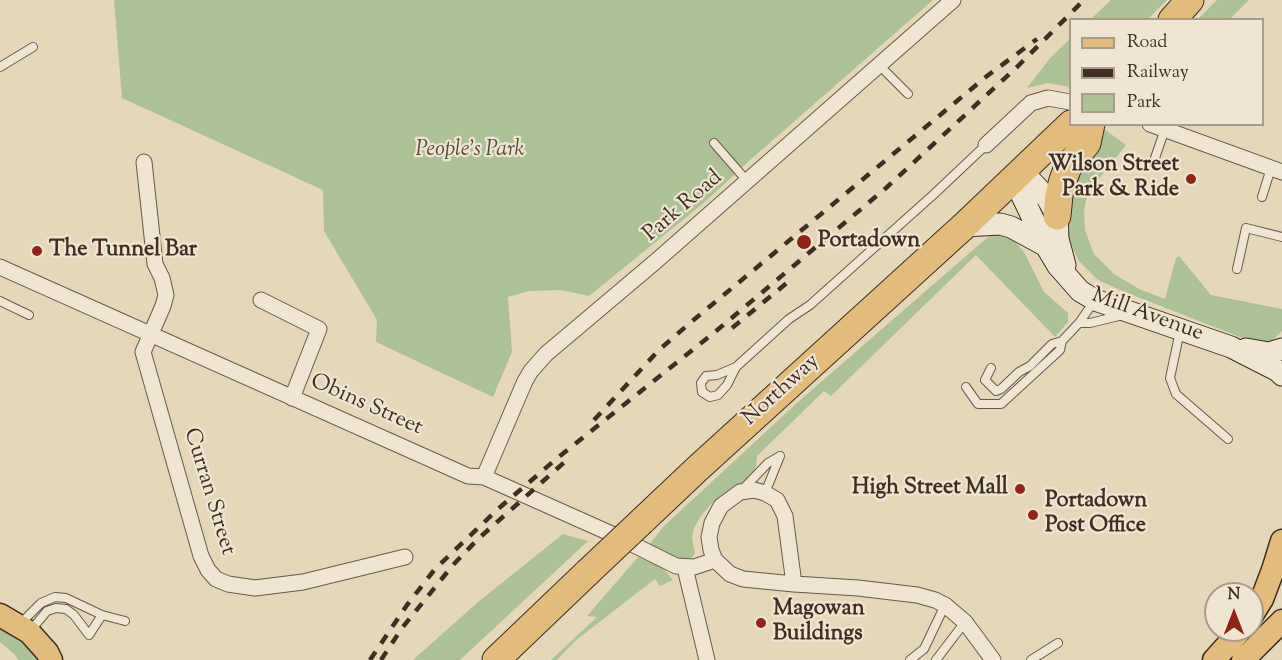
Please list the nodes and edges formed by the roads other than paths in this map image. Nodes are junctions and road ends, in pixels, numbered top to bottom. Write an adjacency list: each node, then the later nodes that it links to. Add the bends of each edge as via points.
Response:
1 (953, 0): 5 (street, Park Road)
2 (1190, 0): 3 (highway)
3 (1174, 18)
4 (33, 47): 6 (lane)
5 (879, 65): 7 (lane); 18 (street, Park Road)
6 (0, 67)
7 (908, 94)
8 (1069, 102): 13 (street, via 1048,98 1031,104)
9 (1069, 126): 17 (highway, Northway)
10 (1091, 126): 20 (highway, via 1087,143 1063,180)
11 (1160, 126): 14 (lane); 16 (street)
12 (714, 143): 18 (lane)
13 (986, 146): 38 (lane)
14 (1155, 158)
15 (144, 162): 34 (street, via 155,264 166,295)
16 (1276, 170): 19 (lane)
17 (1018, 175): 20 (street, Mill Avenue, via 1047,198); 21 (highway, Northway); 23 (street, Mill Avenue)
18 (747, 181): 44 (street, Park Road, via 538,362 525,381)
19 (1262, 197)
20 (1057, 216): 26 (street, Mill Avenue, via 1060,252)
21 (964, 226): 23 (street, via 1000,224); 63 (highway, Northway, bridge)
22 (1282, 237): 25 (lane, via 1246,228)
23 (1046, 246): 26 (street, Mill Avenue)
24 (0, 267): 34 (street, Obins Street)
25 (1237, 269)
26 (1069, 277): 28 (street, Mill Avenue, via 1080,291)
27 (261, 300): 42 (street, via 319,329)
28 (1095, 300): 30 (street, Mill Avenue); 32 (lane)
29 (0, 301): 31 (lane)
30 (1133, 313): 32 (lane); 33 (street, Mill Avenue)
31 (29, 315)
32 (1079, 323): 35 (lane)
33 (1181, 330): 36 (street, Mill Avenue); 43 (lane, via 1170,378 1176,394)
34 (149, 335): 42 (street, Obins Street); 48 (street, Curran Street, via 143,352 201,556 216,579 239,586 272,586)
35 (1062, 341): 39 (lane, via 1052,344 996,391 985,380); 41 (lane, via 1060,350 1001,404 978,404)
36 (1231, 347): 37 (street, Mill Avenue, via 1269,352); 40 (street, Mill Avenue)
37 (1282, 349)
38 (736, 367): 38 (lane, via 718,394 710,397 702,391 701,383 706,376)
39 (991, 368)
40 (1282, 375)
41 (966, 387)
42 (292, 398): 44 (street, Obins Street, via 468,476)
43 (1228, 439)
44 (484, 477): 50 (street, Obins Street)
45 (740, 492): 46 (street); 46 (lane, via 780,456); 49 (street, via 721,506 712,523 709,537)
46 (765, 493): 52 (street, via 777,500 785,516)
47 (1282, 541): 51 (main road)
48 (405, 556)
49 (715, 560): 50 (street); 52 (street, via 730,574 743,579)
50 (685, 568): 64 (street)
51 (1278, 569): 53 (main road)
52 (794, 584): 54 (street, via 917,596)
53 (1264, 595)
54 (945, 605): 58 (street); 65 (lane, via 924,649)
55 (102, 615): 56 (lane); 59 (lane, via 66,598 55,597 41,603); 59 (lane, via 88,634 66,609 56,608)
56 (125, 621)
57 (1282, 621): 70 (main road)
58 (965, 622): 66 (lane); 67 (street)
59 (16, 624): 62 (main road)
60 (1230, 642): 69 (main road)
61 (1058, 643): 68 (lane)
62 (51, 660)
63 (495, 660)
64 (707, 660)
65 (910, 660)
66 (936, 660)
67 (993, 660)
68 (1031, 660)
69 (1214, 660)
70 (1243, 660)

